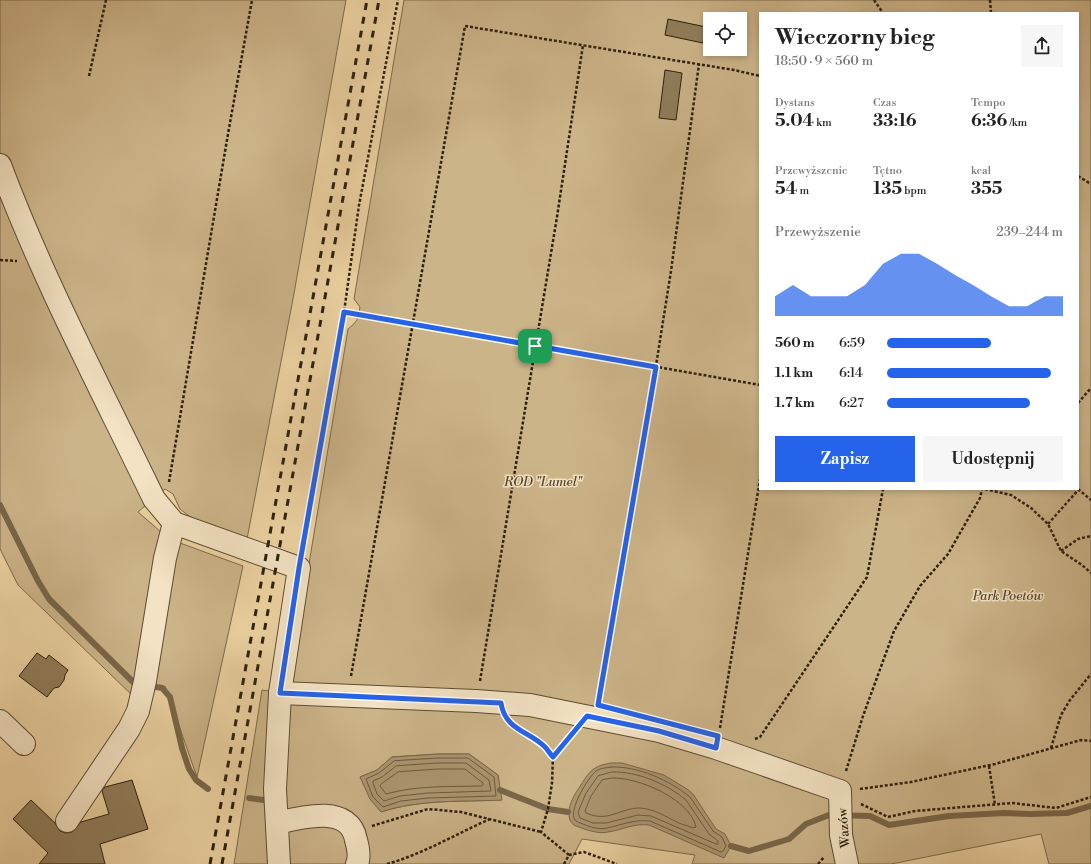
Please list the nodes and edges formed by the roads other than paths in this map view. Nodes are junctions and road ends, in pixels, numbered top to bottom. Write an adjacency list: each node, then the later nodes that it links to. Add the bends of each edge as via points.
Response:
1 (0, 165): 2 (street, via 39,262 154,500)
2 (169, 517): 3 (street, via 299,568); 6 (street, via 165,558 138,711)
3 (280, 693): 7 (street, via 275,789); 10 (street, Wazów, via 476,701 593,710 716,748 845,798 841,835)
4 (0, 721): 5 (street)
5 (24, 744)
6 (67, 821)
7 (277, 823): 8 (street); 9 (street, via 320,815 336,817 350,824 355,832)
8 (279, 864)
9 (357, 864)
10 (847, 864)

